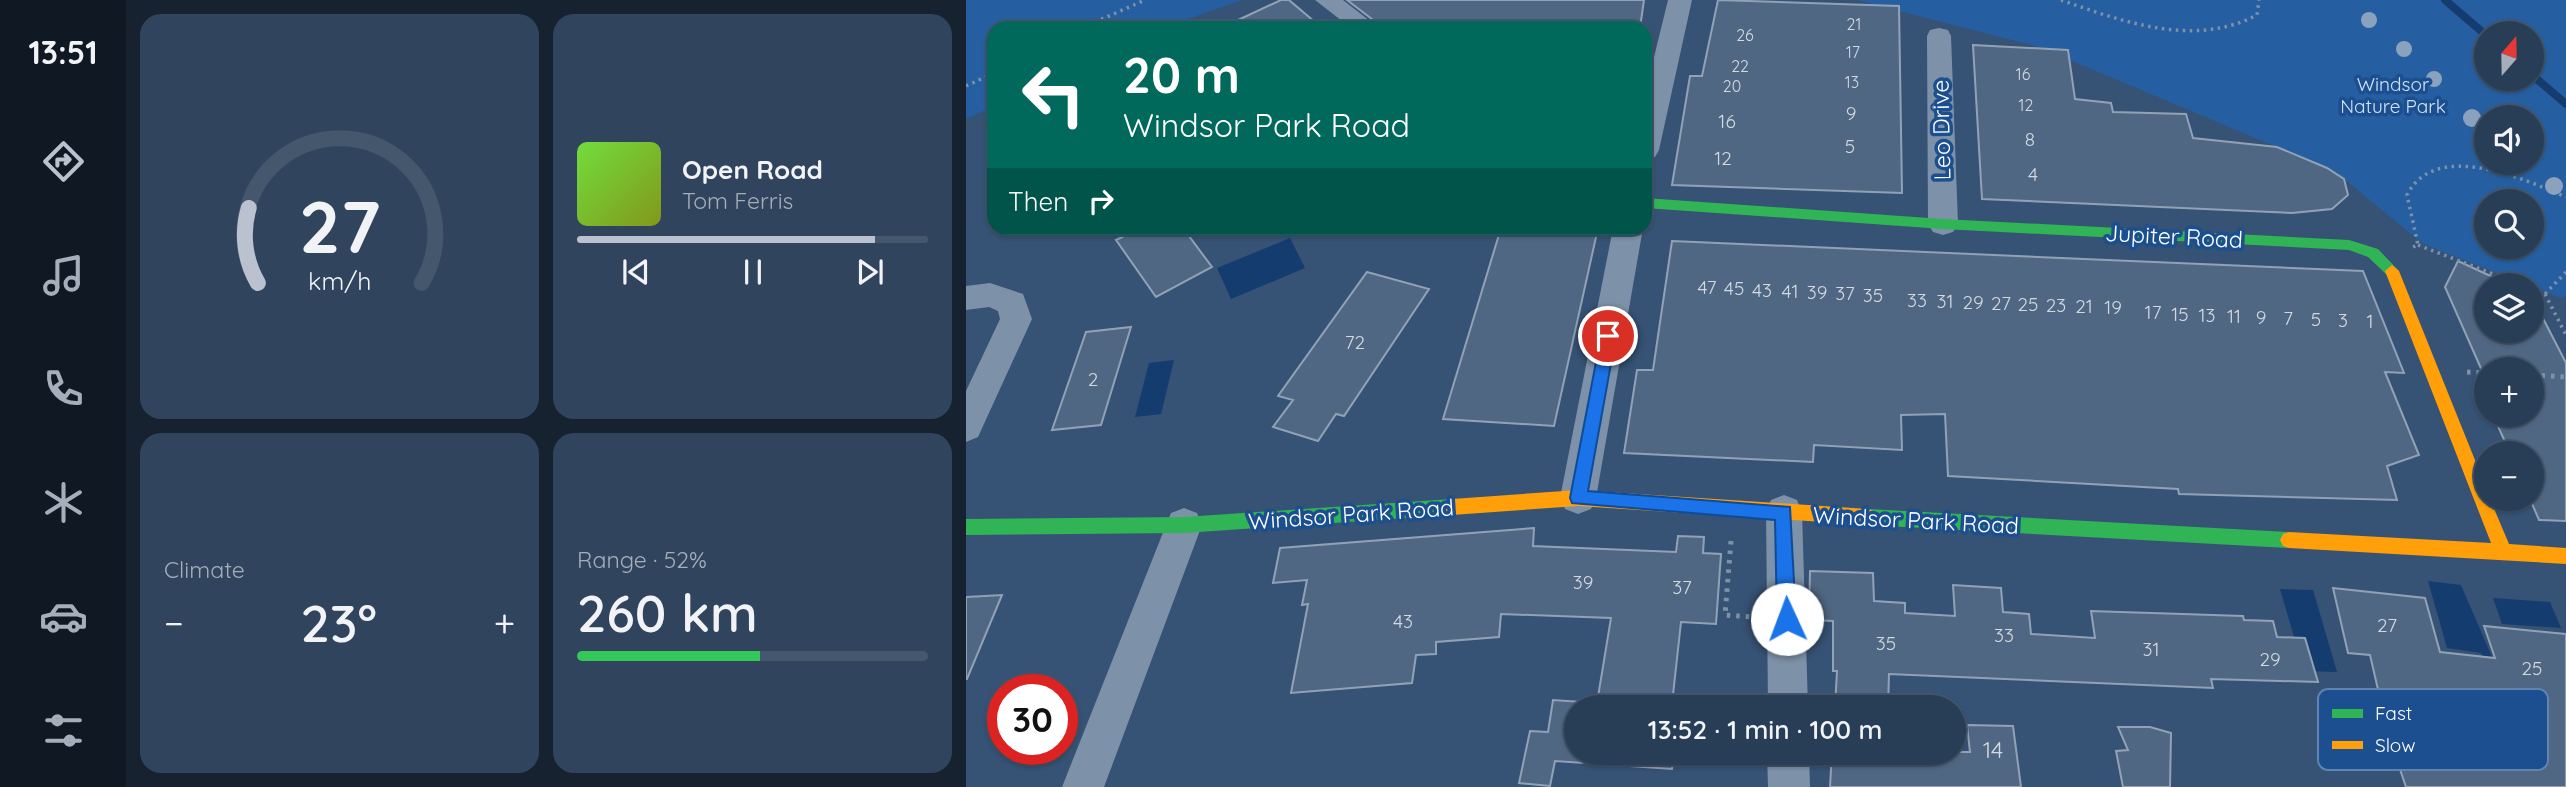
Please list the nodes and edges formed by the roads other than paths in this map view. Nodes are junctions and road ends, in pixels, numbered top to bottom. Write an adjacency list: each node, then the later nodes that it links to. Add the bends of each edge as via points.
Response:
1 (1326, 0): 3 (street)
2 (1680, 0): 5 (street)
3 (1357, 21)
4 (1939, 36): 8 (street, Leo Drive)
5 (1657, 43): 6 (street)
6 (1652, 88)
7 (1652, 203): 8 (street, Jupiter Road)
8 (1943, 224): 16 (street, Jupiter Road, via 2369,249 2392,271)
9 (1627, 235): 12 (street)
10 (966, 298): 11 (street, via 990,295 1012,303 1016,319)
11 (966, 426)
12 (1578, 498): 13 (street, Windsor Park Road); 14 (street, Windsor Park Road)
13 (1784, 512): 16 (street, Windsor Park Road); 18 (street)
14 (1184, 525): 15 (street, Windsor Park Road); 20 (street)
15 (966, 527)
16 (2503, 552): 17 (street, Windsor Park Road)
17 (2566, 556)
18 (1788, 695)
19 (1788, 765): 21 (street)
20 (1083, 787)
21 (1789, 787)

